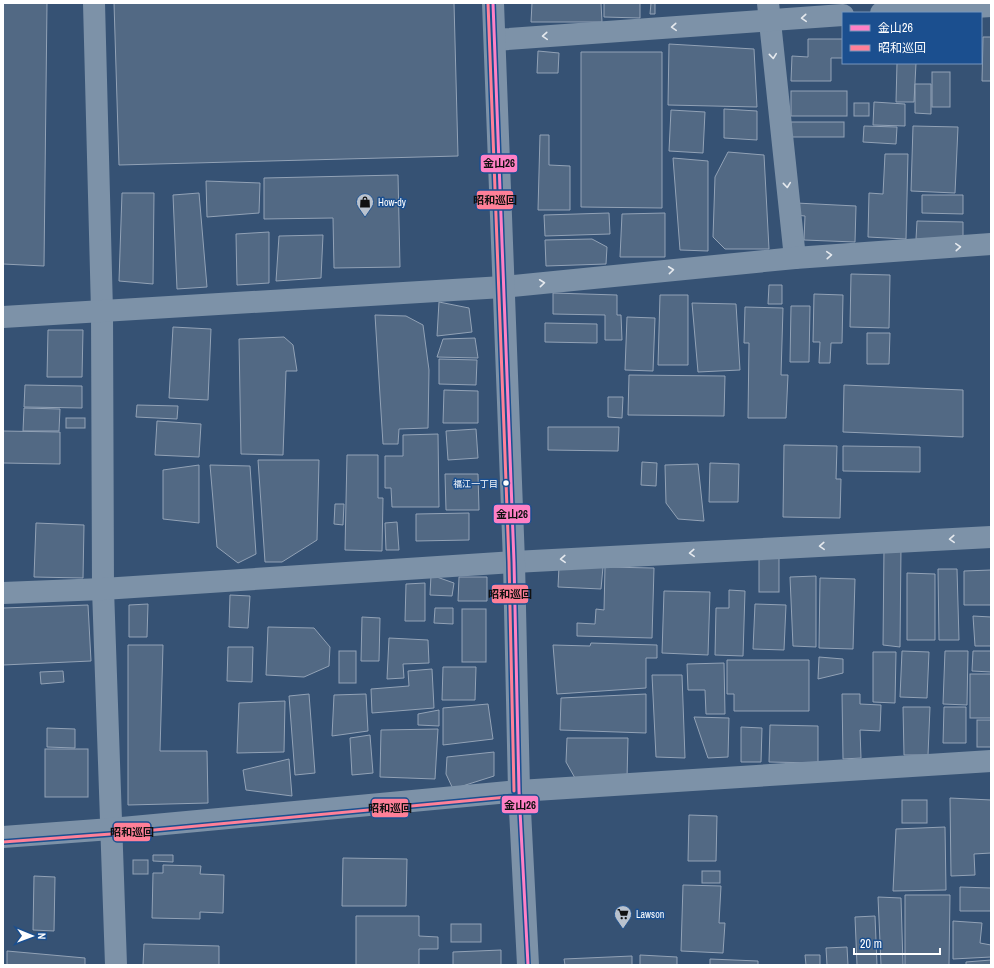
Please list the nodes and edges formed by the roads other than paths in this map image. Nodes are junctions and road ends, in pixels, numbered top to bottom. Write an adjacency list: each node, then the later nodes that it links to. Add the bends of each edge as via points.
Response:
1 (94, 3): 11 (street)
2 (493, 3): 7 (street)
3 (991, 6): 5 (street)
4 (769, 12): 6 (street, one-way to 4); 7 (street, one-way to 7); 9 (street, one-way to 9)
5 (897, 12)
6 (842, 16)
7 (494, 40): 10 (street)
8 (991, 244): 9 (street, one-way to 8)
9 (794, 258): 10 (street, one-way to 9)
10 (503, 287): 11 (street); 14 (street)
11 (102, 311): 12 (street); 15 (street)
12 (3, 317)
13 (991, 537): 14 (street, one-way to 14)
14 (514, 562): 15 (street); 18 (street)
15 (103, 589): 16 (street); 19 (street)
16 (3, 594)
17 (991, 761): 18 (street)
18 (519, 791): 19 (street); 22 (street)
19 (111, 830): 20 (street); 21 (street)
20 (3, 837)
21 (116, 965)
22 (528, 965)

